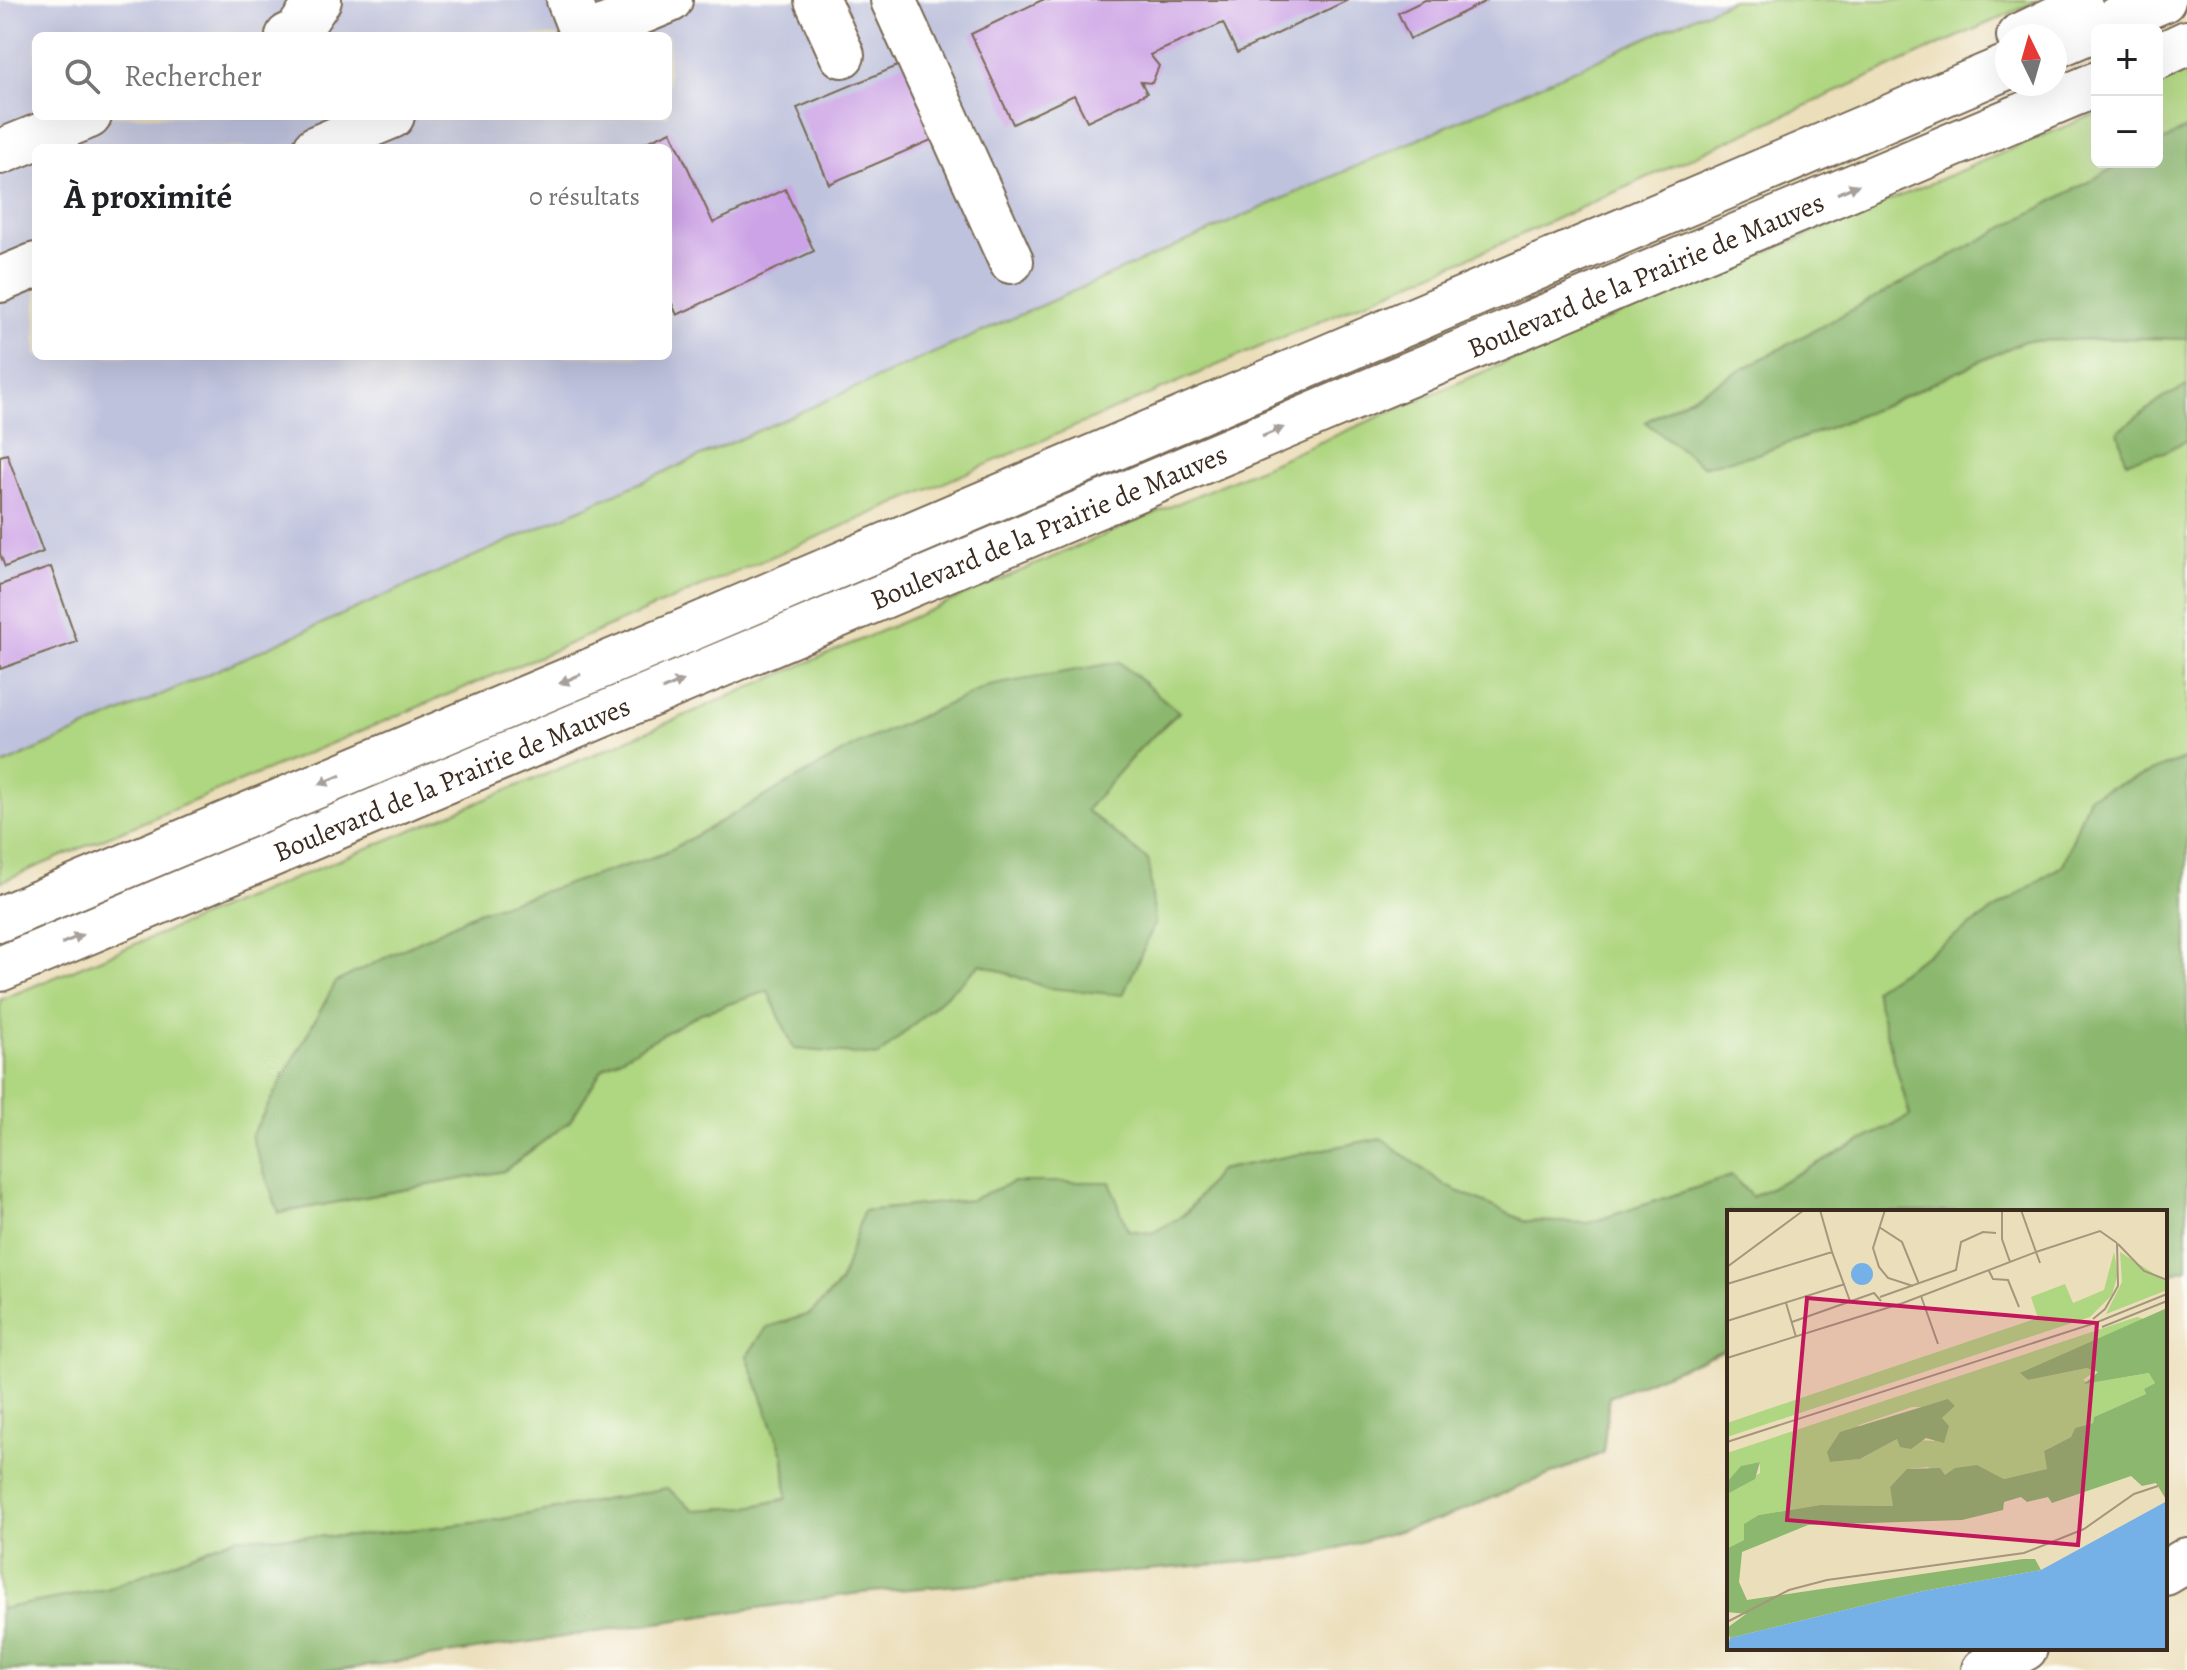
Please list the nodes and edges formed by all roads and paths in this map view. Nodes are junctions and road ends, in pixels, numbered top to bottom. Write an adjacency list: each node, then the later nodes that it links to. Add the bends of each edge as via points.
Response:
1 (319, 0): 9 (main road)
2 (569, 0): 10 (main road)
3 (670, 0): 11 (main road)
4 (817, 0): 16 (main road)
5 (893, 0): 23 (main road)
6 (2093, 0): 8 (main road)
7 (2163, 0): 12 (main road)
8 (2044, 24)
9 (297, 32)
10 (581, 32)
11 (593, 32)
12 (2067, 41)
13 (2187, 43): 15 (main road)
14 (1995, 47): 26 (main road, via 859,536 737,597)
15 (2163, 54)
16 (842, 55)
17 (1995, 72): 26 (main road, Boulevard de la Prairie de Mauves)
18 (2091, 87): 28 (main road, Boulevard de la Prairie de Mauves, one-way to 18)
19 (79, 120): 22 (main road)
20 (382, 120): 21 (main road)
21 (326, 144)
22 (0, 152)
23 (1011, 261)
24 (32, 267): 25 (main road)
25 (0, 280)
26 (678, 634): 27 (main road, Boulevard de la Prairie de Mauves, one-way to 27)
27 (0, 919)
28 (0, 969)
29 (2187, 1560): 30 (main road)
30 (2167, 1572)
31 (2021, 1650): 32 (main road)
32 (1984, 1670)

